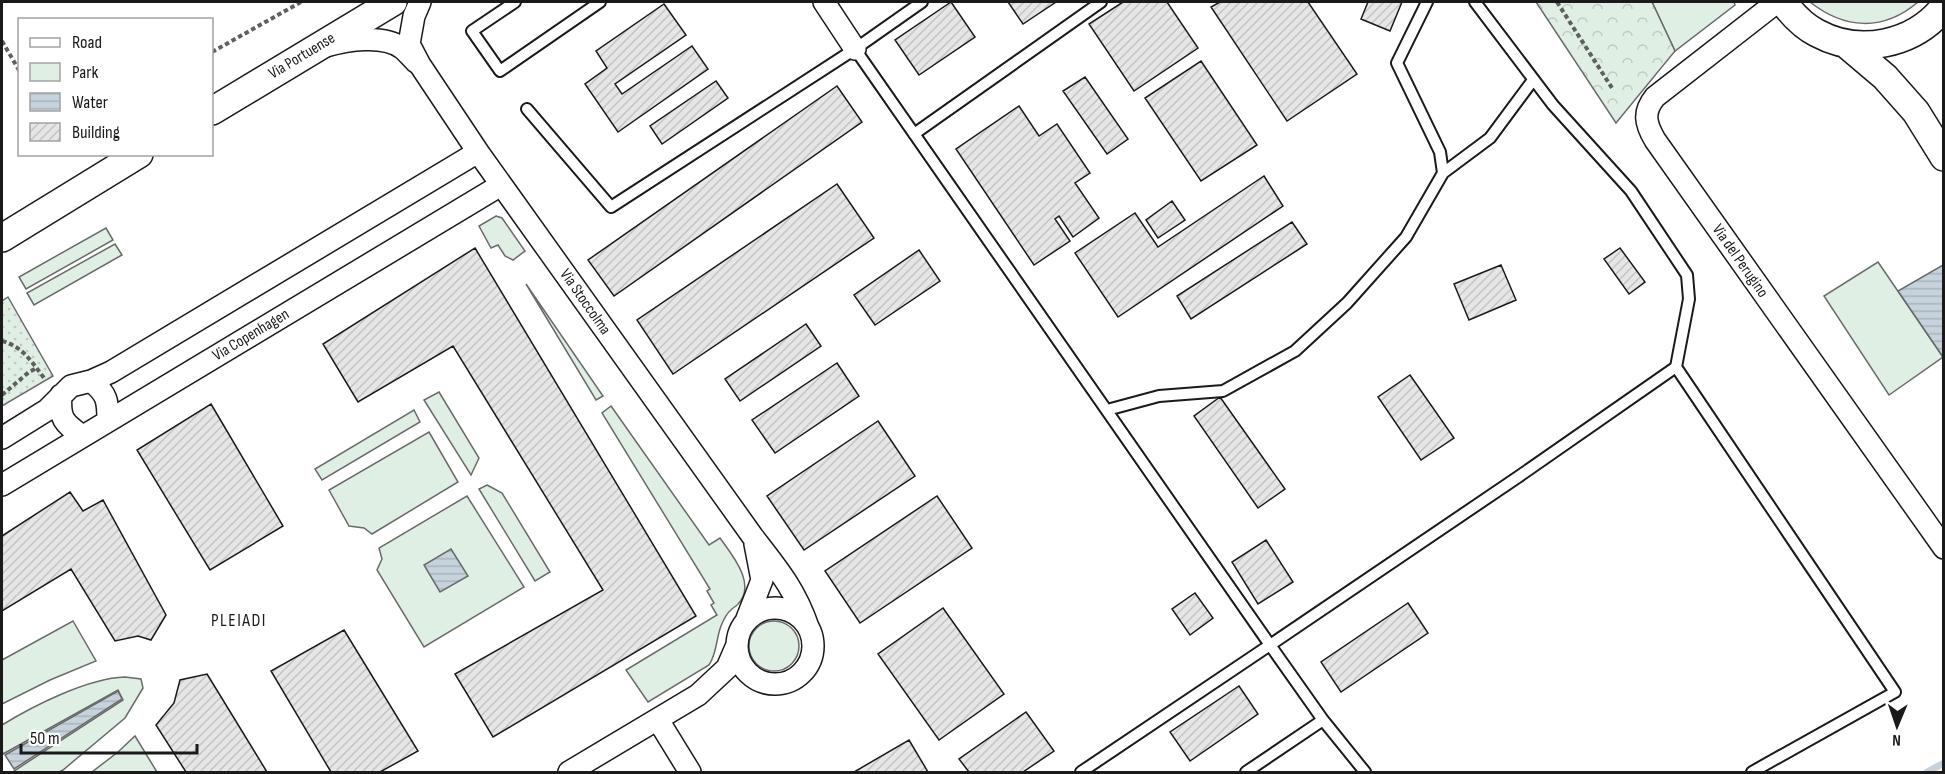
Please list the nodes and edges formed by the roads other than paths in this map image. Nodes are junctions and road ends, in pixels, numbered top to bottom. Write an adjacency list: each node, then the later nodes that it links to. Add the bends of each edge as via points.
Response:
1 (393, 2): 14 (street, Via Portuense)
2 (420, 2): 16 (street, Via Stoccolma, via 409,44)
3 (515, 2): 4 (lane, via 472,31 500,71)
4 (600, 2)
5 (824, 2): 15 (street)
6 (921, 2): 15 (lane)
7 (1101, 2): 20 (lane)
8 (1427, 2): 24 (lane, via 1397,63 1440,152)
9 (1475, 2): 17 (lane)
10 (1777, 2): 36 (street, Via del Perugino, via 1655,97 1645,113 1646,123 1659,147)
11 (1783, 2): 13 (street, via 1816,33)
12 (1944, 7): 13 (street, via 1909,36 1878,45)
13 (1846, 44): 23 (street, via 1885,77 1916,112)
14 (314, 49): 16 (street, Via Stoccolma, via 375,40 402,47); 19 (street, Via Portuense)
15 (855, 50): 18 (lane, via 610,207); 20 (lane)
16 (420, 65): 21 (street, Via Stoccolma)
17 (1533, 80): 24 (lane, via 1490,138); 27 (lane, via 1631,191 1687,275 1689,299)
18 (527, 109)
19 (213, 110)
20 (914, 135): 30 (lane)
21 (478, 152): 25 (street, Via Stoccolma); 28 (street)
22 (136, 156): 26 (street)
23 (1944, 157)
24 (1443, 173): 30 (lane, via 1406,237 1347,303 1295,351 1223,391 1159,396)
25 (501, 185): 31 (street, Via Copenhagen); 35 (street, Via Stoccolma)
26 (2, 238)
27 (1676, 366): 40 (lane); 50 (lane, via 1895,692)
28 (91, 381): 29 (street, via 71,386); 31 (street, via 102,390 108,403)
29 (61, 395): 32 (street, via 60,411 66,424); 33 (street, via 47,410)
30 (1107, 410): 40 (lane)
31 (108, 421): 32 (street, Via Copenhagen)
32 (82, 436): 34 (street, Via Copenhagen)
33 (2, 438)
34 (2, 485)
35 (753, 537): 37 (street, Via Stoccolma, via 762,580); 38 (street, Via Stoccolma, via 789,584)
36 (1944, 548)
37 (746, 621): 38 (street, via 755,613 778,608 800,617); 39 (street)
38 (808, 627): 41 (street, via 813,650 802,672 781,683)
39 (737, 645): 41 (street, via 742,665); 42 (street, via 727,668)
40 (1270, 645): 44 (lane); 47 (lane)
41 (757, 680): 42 (street)
42 (698, 695): 43 (street)
43 (658, 720): 45 (street); 46 (street)
44 (1323, 720): 48 (lane); 49 (lane)
45 (569, 772)
46 (690, 772)
47 (1081, 772)
48 (1246, 772)
49 (1365, 772)
50 (1752, 772)

